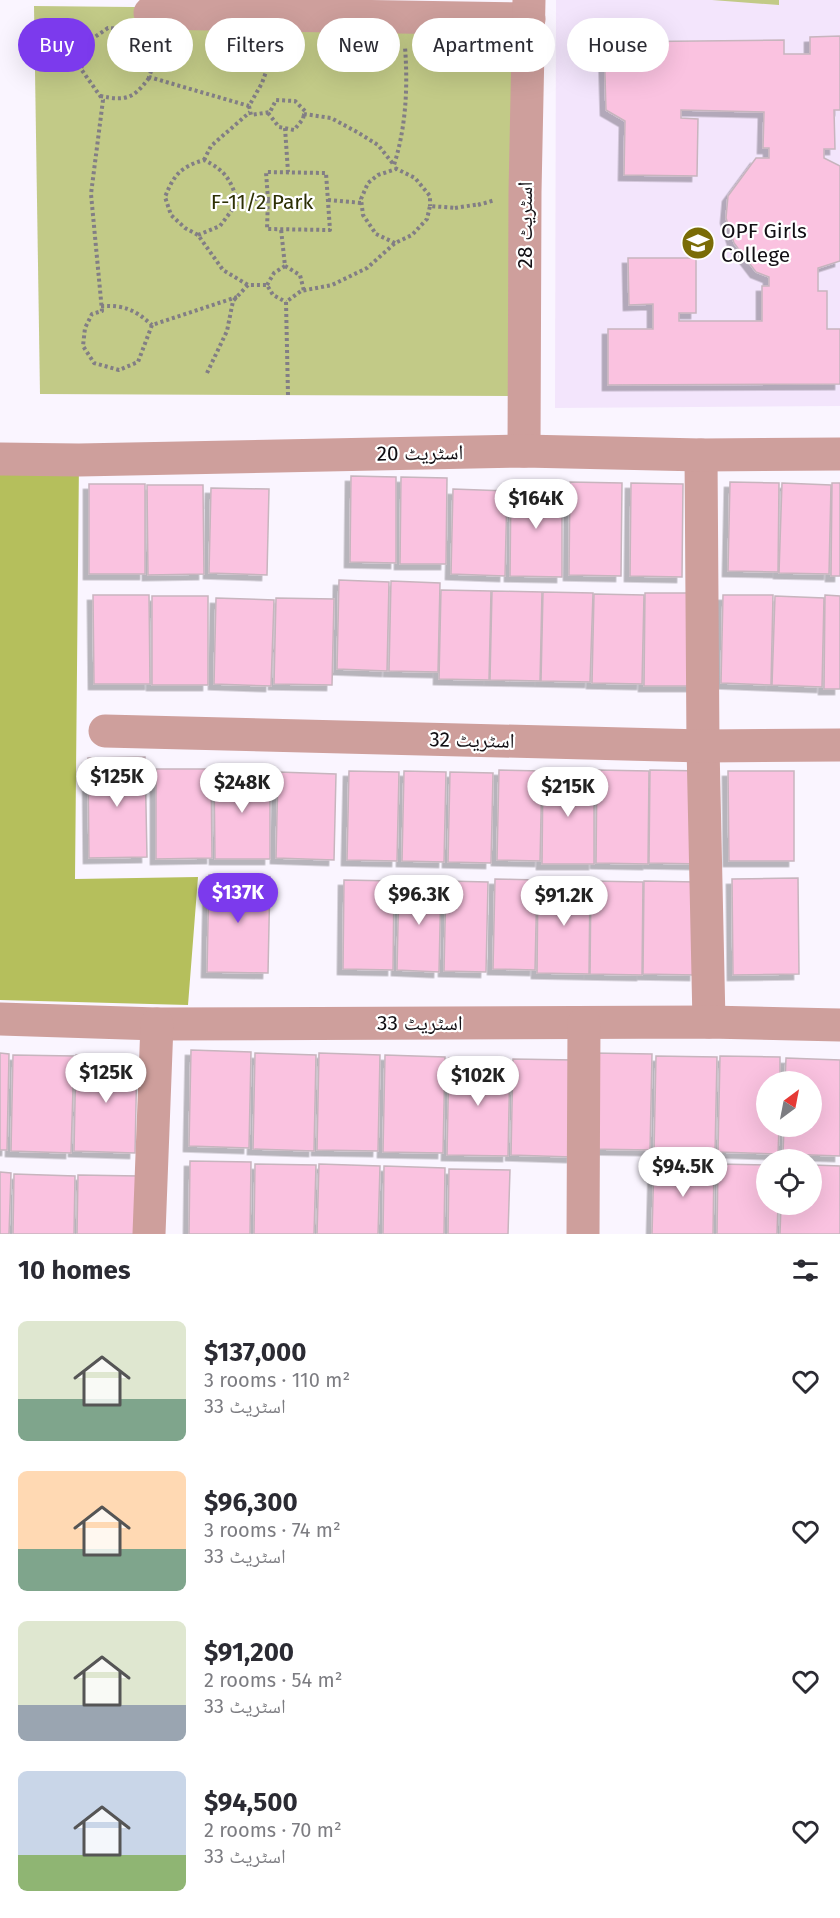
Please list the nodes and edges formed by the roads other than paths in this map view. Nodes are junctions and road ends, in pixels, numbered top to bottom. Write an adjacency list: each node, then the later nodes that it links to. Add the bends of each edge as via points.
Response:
1 (529, 10): 2 (street, via 400,17 279,15); 3 (street, اسٹریٹ 28)
2 (193, 23)
3 (524, 451): 5 (street, اسٹریٹ 20); 6 (street, اسٹریٹ 20)
4 (840, 454): 5 (street, اسٹریٹ 20)
5 (701, 455): 9 (street)
6 (0, 459)
7 (105, 731): 9 (street, اسٹریٹ 32)
8 (840, 745): 9 (street, اسٹریٹ 32)
9 (703, 746): 11 (street)
10 (0, 1019): 13 (street, اسٹریٹ 33)
11 (709, 1022): 12 (street, اسٹریٹ 33); 14 (street, اسٹریٹ 33)
12 (584, 1023): 13 (street, اسٹریٹ 33); 16 (street)
13 (157, 1024): 15 (street)
14 (840, 1025)
15 (149, 1234)
16 (583, 1234)

